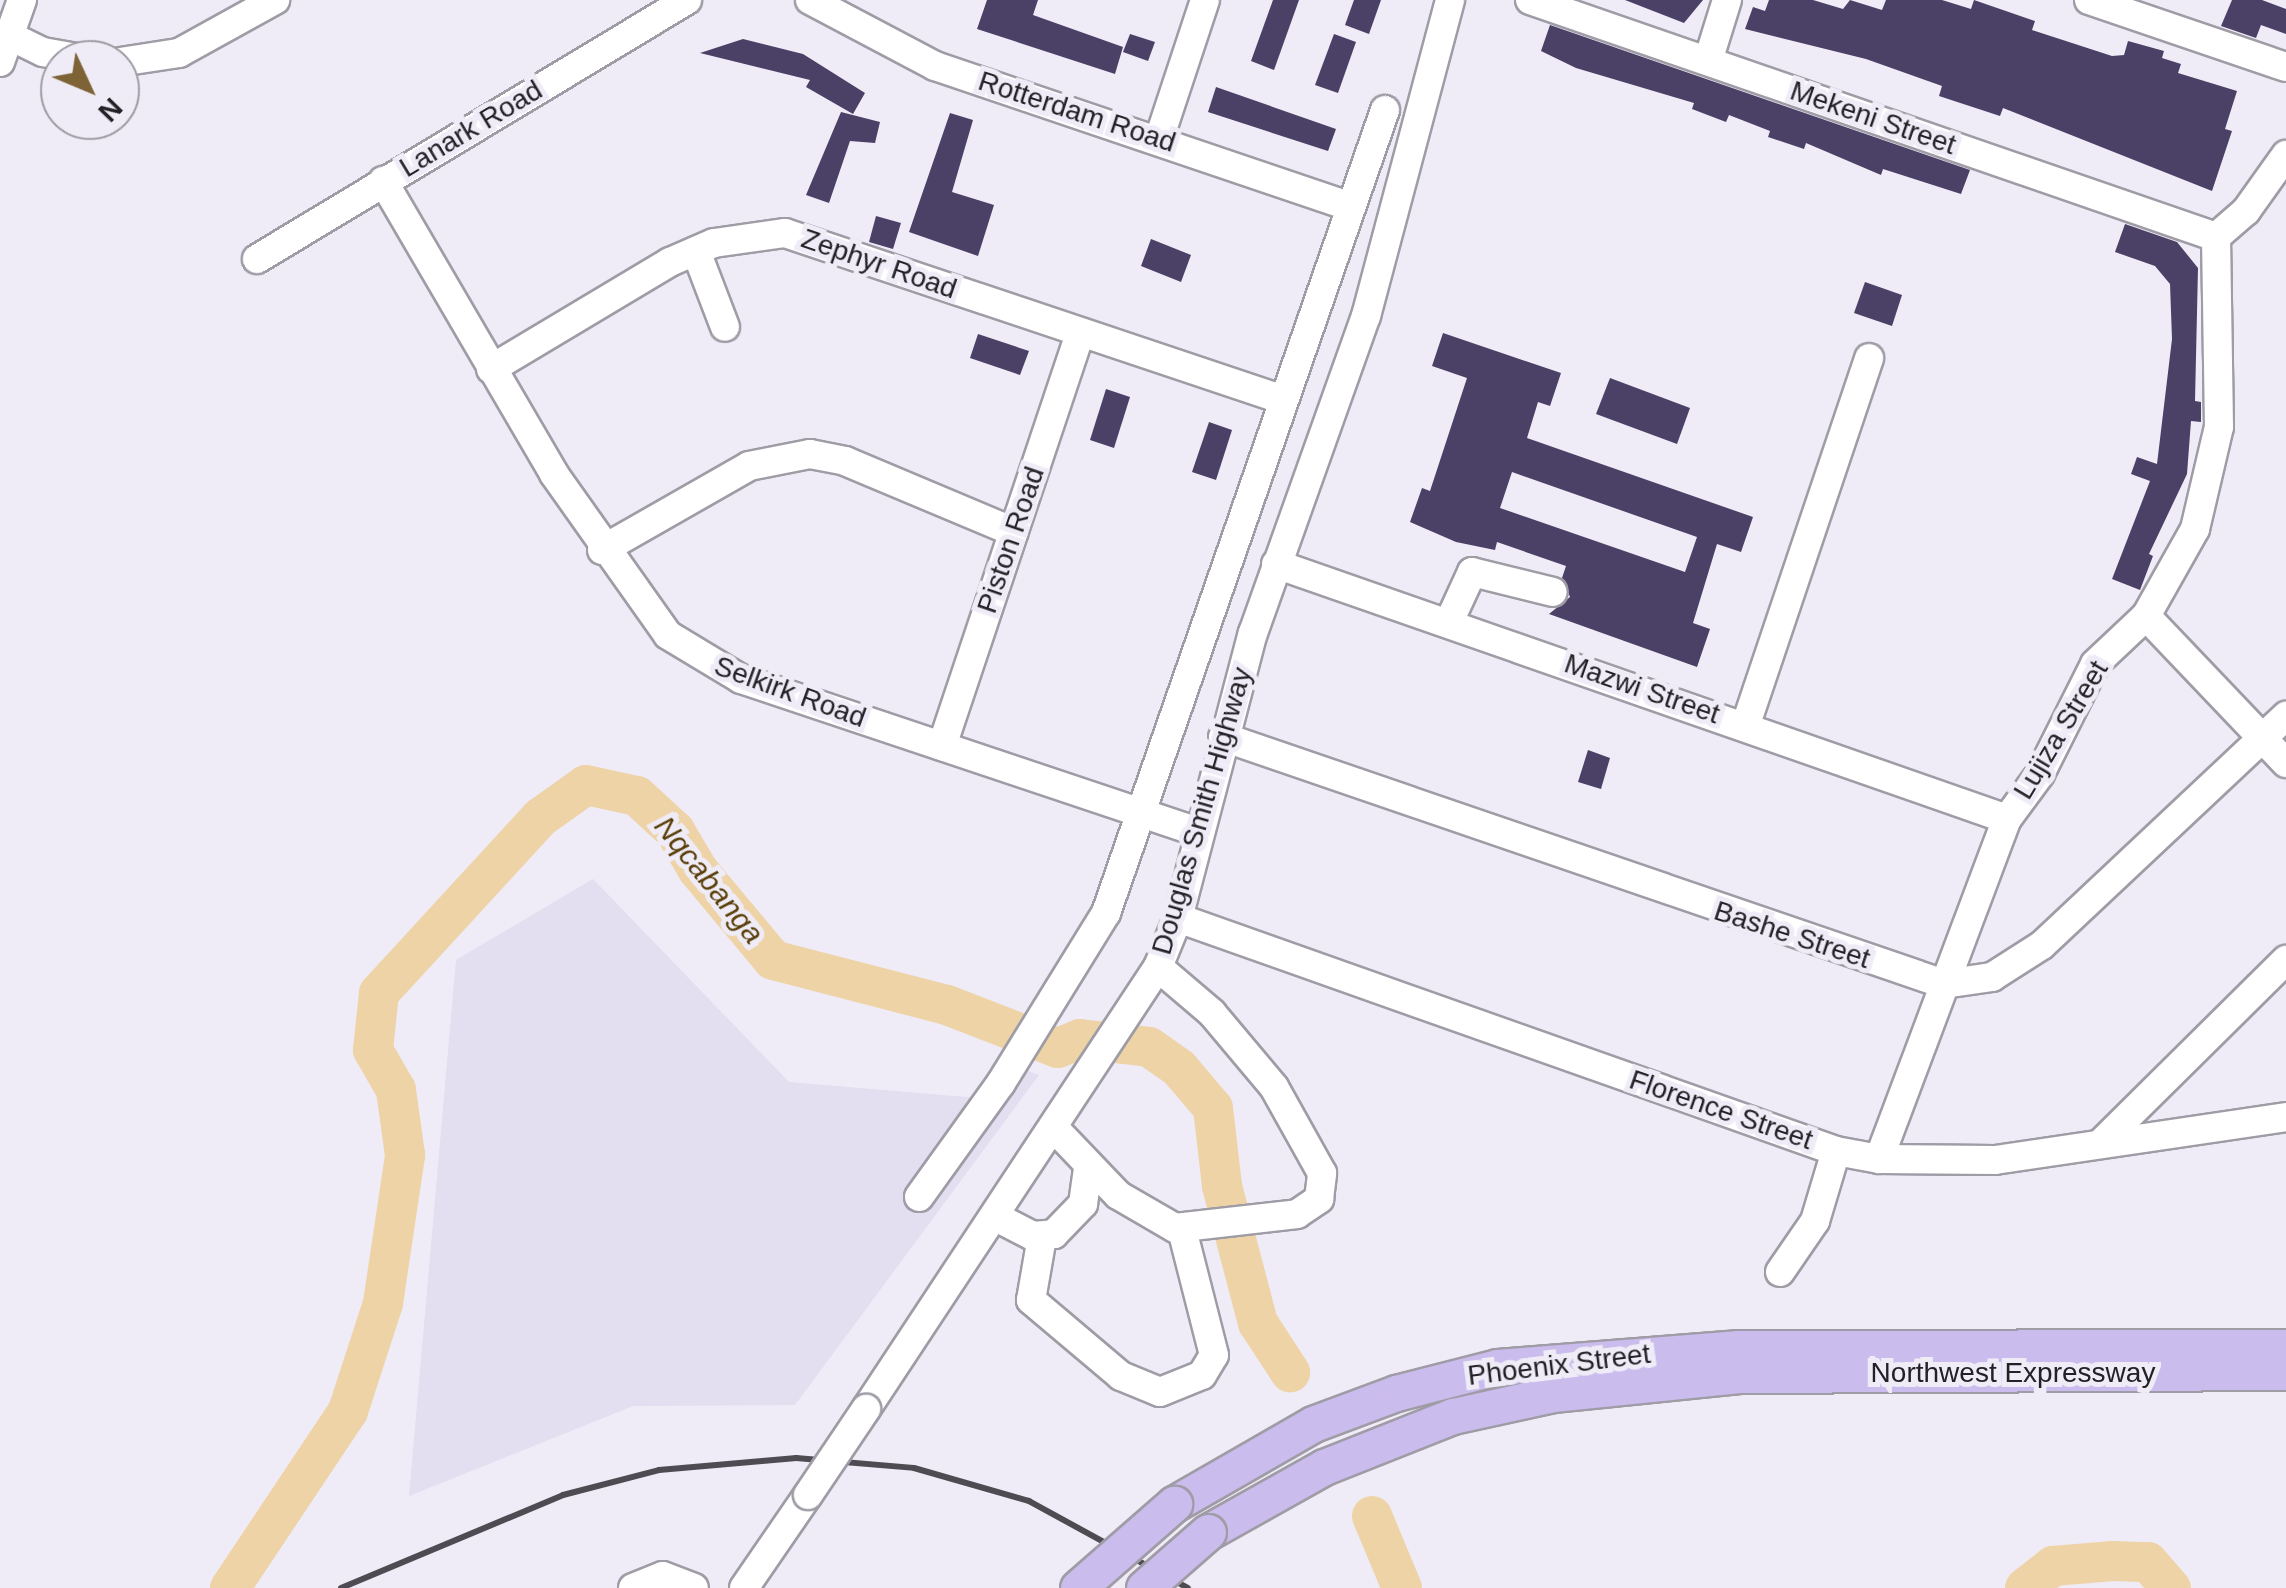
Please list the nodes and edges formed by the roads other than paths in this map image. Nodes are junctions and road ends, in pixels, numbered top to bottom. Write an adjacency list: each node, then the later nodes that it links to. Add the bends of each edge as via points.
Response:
1 (22, 0): 10 (street)
2 (275, 0): 12 (street, via 179,53)
3 (687, 0): 18 (street, Lanark Road)
4 (810, 0): 16 (street, Rotterdam Road, via 934,66)
5 (1205, 0): 16 (street)
6 (1450, 0): 30 (street, Douglas Smith Highway, via 1366,316)
7 (1530, 0): 13 (street, Mekeni Street)
8 (1727, 0): 13 (street)
9 (2089, 0): 14 (street)
10 (5, 49): 11 (street)
11 (40, 52)
12 (140, 59)
13 (1708, 60): 20 (street, Mekeni Street)
14 (2286, 68)
15 (1386, 110): 19 (street)
16 (1159, 139): 19 (street, Rotterdam Road)
17 (2286, 155): 20 (street, via 2246,211)
18 (383, 181): 22 (street, Lanark Road); 26 (street, Selkirk Road)
19 (1352, 207): 27 (street)
20 (2216, 237): 32 (street, Lujiza Street, via 2220,388 2214,466 2195,528)
21 (696, 250): 23 (street); 24 (street, Zephyr Road, via 752,234 817,238); 26 (street, Zephyr Road)
22 (257, 259)
23 (726, 328)
24 (1080, 334): 27 (street, Zephyr Road); 28 (street, Piston Road)
25 (1869, 358): 35 (street)
26 (491, 368): 29 (street, Selkirk Road)
27 (1284, 400): 40 (street)
28 (1014, 532): 29 (street, via 862,467 810,454 749,466); 38 (street, Piston Road)
29 (602, 550): 38 (street, Selkirk Road, via 668,635 716,668)
30 (1276, 564): 33 (street, Mazwi Street); 36 (street, Douglas Smith Highway)
31 (1553, 592): 33 (street, via 1472,572)
32 (2146, 616): 37 (street); 41 (street, Lujiza Street, via 2095,664 2040,774)
33 (1448, 622): 35 (street, Mazwi Street)
34 (2286, 716): 37 (street, Bashe Street)
35 (1746, 724): 41 (street, Mazwi Street)
36 (1222, 737): 42 (street, Douglas Smith Highway); 46 (street, Bashe Street)
37 (2263, 738): 39 (street); 46 (street, Bashe Street, via 2042,945 1992,977)
38 (942, 746): 40 (street, Selkirk Road)
39 (2286, 763)
40 (1143, 812): 42 (street, Selkirk Road); 53 (street, via 1106,913 1001,1083)
41 (2007, 819): 46 (street, Lujiza Street)
42 (1199, 832): 43 (street, Douglas Smith Highway)
43 (1178, 918): 45 (street, Douglas Smith Highway); 50 (street, Florence Street)
44 (2286, 960): 49 (street)
45 (1158, 967): 48 (street, Douglas Smith Highway); 55 (street, via 1241,1044 1322,1173 1323,1187 1309,1209)
46 (1944, 984): 51 (street, Lujiza Street)
47 (2286, 1117): 49 (street, Florence Street)
48 (1055, 1129): 52 (street); 54 (street, Douglas Smith Highway)
49 (2102, 1142): 51 (street, Florence Street, via 1958,1163)
50 (1836, 1150): 51 (street, Florence Street); 57 (street, via 1815,1221)
51 (1878, 1160)
52 (1088, 1167): 55 (street, via 1143,1213); 56 (street, via 1088,1190 1076,1216)
53 (919, 1198)
54 (996, 1217): 56 (street); 63 (street, Douglas Smith Highway, bridge)
55 (1187, 1229): 56 (street, via 1214,1355 1202,1376 1160,1392 1121,1376 1030,1300)
56 (1042, 1237)
57 (1780, 1272)
58 (2286, 1347): 59 (main road, Northwest Expressway)
59 (1739, 1362): 60 (main road, Northwest Expressway); 64 (main road, Phoenix Street, bridge, via 1514,1365 1396,1392 1313,1424 1174,1504); 65 (main road, Phoenix Street, bridge, via 1453,1416 1324,1467 1208,1532)
60 (2286, 1372)
61 (633, 1588): 62 (street, via 662,1576)
62 (694, 1588)
63 (744, 1588)
64 (1078, 1588)
65 (1144, 1588)

